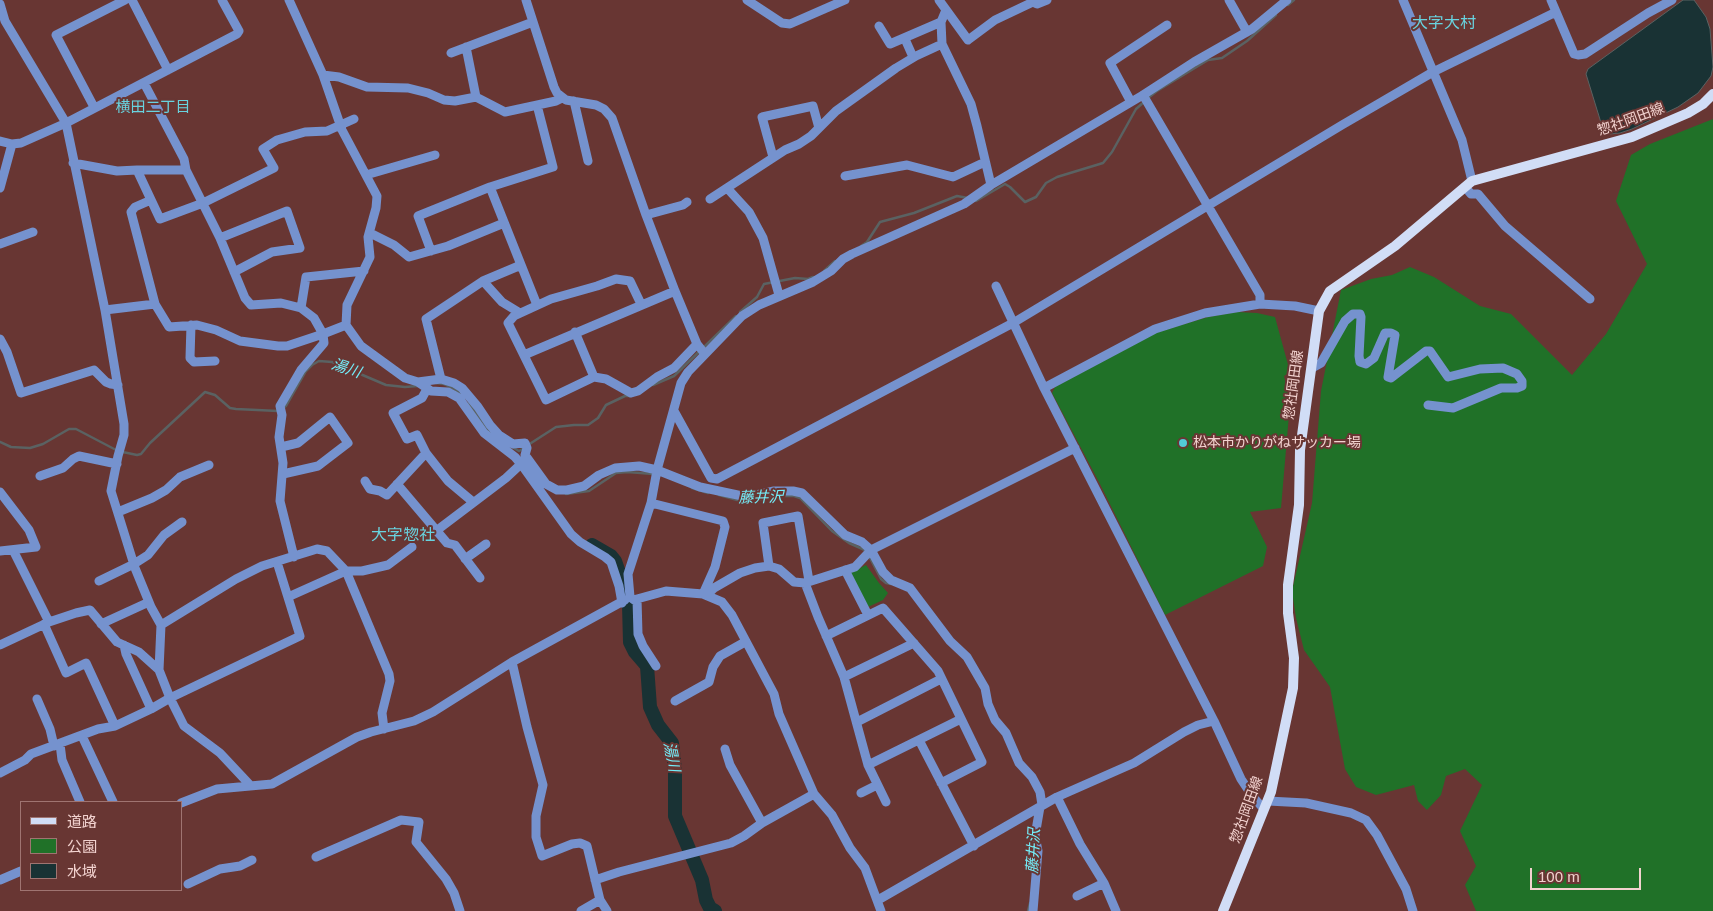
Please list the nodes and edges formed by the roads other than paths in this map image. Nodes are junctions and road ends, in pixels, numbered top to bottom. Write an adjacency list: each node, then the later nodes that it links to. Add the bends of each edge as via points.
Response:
1 (124, 0): 39 (street, via 56,35)
2 (132, 0): 28 (street)
3 (222, 0): 28 (street, via 239,31 237,34)
4 (289, 0): 30 (street)
5 (526, 0): 18 (street)
6 (748, 0): 7 (street, via 782,23 790,24)
7 (845, 0)
8 (939, 0): 16 (street)
9 (1047, 0): 16 (street, via 1037,4 1033,2 995,20 968,40)
10 (1229, 0): 22 (street)
11 (1287, 0): 22 (street)
12 (1403, 0): 29 (street)
13 (1551, 0): 17 (street)
14 (1672, 0): 17 (street, via 1585,54 1578,55 1574,54)
15 (0, 4): 41 (street, via 5,21)
16 (946, 10): 19 (street)
17 (1556, 12): 29 (street)
18 (533, 22): 25 (street); 35 (street, via 554,87)
19 (941, 22): 23 (street); 24 (street)
20 (1167, 25): 37 (street, via 1110,64)
21 (880, 26): 23 (street, via 890,44)
22 (1247, 32): 33 (street)
23 (906, 38): 27 (street)
24 (942, 44): 27 (street); 50 (street, via 971,104)
25 (466, 47): 26 (street); 34 (street)
26 (451, 53)
27 (913, 58): 43 (street, via 836,111)
28 (168, 70): 31 (street)
29 (1433, 72): 55 (street, via 1462,140); 64 (street)
30 (323, 75): 34 (street, via 367,87 408,88 444,100); 42 (street)
31 (144, 83): 39 (street); 52 (street, via 184,160)
32 (1713, 94): 55 (main road, 惣社岡田線, via 1688,113 1632,137)
33 (1143, 95): 37 (street); 64 (street)
34 (476, 97): 38 (street, via 505,112)
35 (562, 98): 36 (street); 38 (street)
36 (574, 101): 48 (street); 65 (street, via 596,105 612,118)
37 (1131, 102): 56 (street)
38 (537, 105): 57 (street, via 553,167)
39 (94, 107): 41 (street)
40 (354, 119): 42 (street)
41 (66, 123): 45 (street, via 21,144); 49 (street)
42 (340, 126): 53 (street); 63 (street, via 277,140 263,149 274,168)
43 (819, 128): 47 (street, via 799,144); 47 (street, via 813,106 762,117)
44 (0, 141): 45 (street)
45 (12, 144): 58 (street)
46 (435, 155): 53 (street)
47 (773, 157): 59 (street)
48 (588, 161)
49 (73, 162): 51 (street, via 117,171); 85 (street)
50 (985, 162): 54 (street, via 954,176 907,165); 56 (street)
51 (137, 170): 52 (street); 61 (street)
52 (186, 170): 63 (street)
53 (366, 175): 68 (street, via 377,196)
54 (845, 176)
55 (1469, 184): 79 (street, via 1471,194 1478,194 1505,226); 86 (main road, 惣社岡田線, via 1395,246 1330,291)
56 (990, 185): 78 (street, via 964,204 852,254 813,282)
57 (490, 187): 66 (street); 71 (street, via 418,216)
58 (0, 188)
59 (727, 188): 60 (street); 78 (street, via 748,212 762,238)
60 (710, 199)
61 (150, 200): 63 (street, via 160,219); 80 (street, via 131,212)
62 (687, 202): 65 (street, via 683,206)
63 (203, 203): 69 (street)
64 (1208, 206): 82 (street, via 1260,295); 88 (street)
65 (646, 215): 77 (street)
66 (504, 223): 71 (street); 72 (street)
67 (33, 232): 70 (street)
68 (370, 233): 71 (street, via 409,257); 73 (street, via 370,257)
69 (220, 238): 74 (street); 74 (street, via 287,211 300,248 272,252)
70 (0, 244)
71 (431, 251)
72 (521, 266): 75 (street); 83 (street)
73 (364, 271): 84 (street, via 306,277); 90 (street, via 347,305)
74 (234, 272): 84 (street, via 244,298 251,305 281,303)
75 (483, 281): 87 (street, via 502,302); 100 (street, via 426,319)
76 (996, 286): 88 (street)
77 (675, 291): 81 (street); 94 (street)
78 (779, 295): 95 (street, via 742,316)
79 (1590, 298)
80 (155, 304): 85 (street); 89 (street, via 169,327)
81 (640, 304): 83 (street, via 630,281 616,279); 91 (street)
82 (1260, 304): 86 (street); 104 (street, via 1223,308 1156,329)
83 (537, 305): 87 (street)
84 (301, 308): 92 (street, via 314,318)
85 (105, 310): 102 (street)
86 (1319, 311): 98 (main road, 惣社岡田線)
87 (520, 313): 96 (street, via 508,323)
88 (1013, 323): 104 (street); 106 (street, via 716,479 712,478)
89 (191, 325): 92 (street, via 216,330 240,342 278,346); 97 (street, via 190,358 194,362)
90 (346, 325): 92 (street); 101 (street, via 361,346 405,378)
91 (575, 332): 96 (street); 99 (street)
92 (323, 334): 107 (street, via 324,343 301,370 280,406)
93 (0, 339): 102 (street, via 21,393 94,370 106,382)
94 (697, 344): 95 (street); 99 (street, via 674,368 638,391 631,393 606,379)
95 (705, 354): 106 (street, via 681,383)
96 (524, 355): 99 (street, via 546,400)
97 (215, 361)
98 (1312, 368): 105 (street, via 1321,363 1345,321 1353,314 1360,314 1360,362 1366,364 1374,358 1385,333 1395,335 1388,377 1430,351 1448,377 1480,369 1503,368 1517,374 1522,381 1522,386 1517,388 1500,388 1453,408); 182 (main road, 惣社岡田線, via 1302,427 1299,505 1288,585 1295,672)
99 (594, 377)
100 (441, 378): 101 (street); 113 (street, via 454,383 468,395 500,434 514,444 524,443 527,448 525,454 546,484 557,490 577,489 615,468 640,466)
101 (418, 382): 103 (street)
102 (118, 385): 110 (street, via 124,435)
103 (427, 388): 109 (street, via 422,398 393,413 407,439 417,435); 112 (street, via 459,398 484,433)
104 (1044, 388): 108 (street)
105 (1428, 405)
106 (674, 411): 113 (street)
107 (281, 447): 114 (street); 114 (street, via 298,443 330,417 348,443 318,466)
108 (1076, 448): 128 (street); 162 (street)
109 (426, 453): 117 (street); 119 (street, via 448,481)
110 (117, 464): 115 (street, via 79,456 63,468); 121 (street, via 112,492)
111 (209, 464): 121 (street, via 180,477 152,498)
112 (521, 464): 119 (street); 141 (street, via 571,534 611,562 619,586)
113 (657, 470): 120 (street); 128 (street, via 700,486 746,497 774,491 802,492 845,535 862,542)
114 (283, 474): 129 (street, via 280,501)
115 (40, 476)
116 (365, 481): 117 (street, via 370,489 386,495)
117 (397, 484): 123 (street)
118 (0, 492): 126 (street, via 28,530 36,547)
119 (473, 502): 123 (street)
120 (651, 503): 139 (street, via 723,522 715,567); 141 (street, via 628,574)
121 (118, 512): 132 (street)
122 (182, 522): 132 (street)
123 (436, 530): 130 (street, via 447,544 455,545)
124 (486, 544): 130 (street)
125 (412, 547): 135 (street, via 388,565)
126 (13, 550): 127 (street); 144 (street)
127 (0, 551)
128 (868, 553): 134 (street, via 855,567); 183 (street, via 891,580 910,588 950,641 967,657 985,688 996,720 1040,792)
129 (294, 557): 131 (street); 135 (street, via 317,548 327,551)
130 (465, 559): 136 (street)
131 (277, 562): 140 (street); 146 (street, via 236,579)
132 (134, 564): 137 (street); 142 (street)
133 (769, 566): 138 (street, via 779,569 794,582); 138 (street, via 763,523 798,516); 139 (street, via 740,573)
134 (845, 570): 138 (street); 143 (street)
135 (346, 571): 140 (street); 165 (street, via 389,674 382,713)
136 (480, 578)
137 (99, 581)
138 (807, 582): 147 (street)
139 (705, 594): 141 (street, via 666,591); 148 (street, via 722,602 732,614)
140 (288, 597): 157 (street, via 300,636)
141 (630, 600): 152 (street); 153 (street, via 638,634)
142 (149, 602): 145 (street); 146 (street)
143 (868, 615): 147 (street); 149 (street, via 883,608)
144 (47, 623): 145 (street, via 90,610); 150 (street); 164 (street, via 66,673 86,663)
145 (101, 624): 151 (street, via 117,642)
146 (161, 625): 154 (street)
147 (826, 636): 155 (street)
148 (745, 642): 159 (street, via 720,656 709,682); 176 (street, via 774,694 779,714)
149 (914, 643): 155 (street); 156 (street)
150 (0, 645)
151 (124, 645): 154 (street, via 139,652); 160 (street)
152 (512, 662): 165 (street, via 432,712 407,724); 190 (street, via 543,784 536,816 536,837 542,856 580,843 586,846)
153 (656, 666)
154 (159, 670): 157 (street)
155 (844, 677): 163 (street)
156 (941, 679): 161 (street); 163 (street)
157 (170, 698): 160 (street); 173 (street, via 184,726 220,753)
158 (37, 699): 168 (street)
159 (675, 701)
160 (151, 709): 164 (street)
161 (961, 719): 167 (street); 172 (street, via 982,762)
162 (1214, 721): 177 (street, via 1198,725 1134,763); 182 (street, via 1241,779 1253,797)
163 (857, 722): 170 (street)
164 (115, 726): 166 (street)
165 (384, 729): 173 (street, via 357,737 272,784)
166 (82, 736): 168 (street); 179 (street)
167 (919, 740): 170 (street); 172 (street)
168 (57, 745): 171 (street, via 31,754); 178 (street)
169 (725, 749): 184 (street, via 730,765)
170 (868, 765): 174 (street)
171 (0, 773)
172 (940, 783): 185 (street)
173 (250, 785): 181 (street, via 217,789)
174 (877, 785): 175 (street); 180 (street)
175 (861, 793)
176 (814, 794): 184 (street); 195 (street, via 865,868)
177 (1057, 797): 183 (street); 191 (street)
178 (80, 801)
179 (113, 801)
180 (886, 802)
181 (182, 803)
182 (1266, 805): 202 (main road, 惣社岡田線); 203 (street, via 1306,803 1351,813 1366,820 1406,889)
183 (1041, 806): 185 (street); 200 (street, via 1035,836 1038,851)
184 (762, 823): 190 (street, via 731,843)
185 (974, 846): 195 (street)
186 (316, 857): 196 (street, via 401,820 419,822 416,842 446,879)
187 (252, 860): 192 (street, via 240,866 220,869)
188 (20, 871): 189 (street)
189 (0, 880)
190 (595, 880): 194 (street)
191 (1104, 883): 193 (street); 201 (street)
192 (188, 884)
193 (1077, 896)
194 (600, 900): 197 (street); 198 (street)
195 (878, 900): 199 (street)
196 (460, 911)
197 (581, 911)
198 (607, 911)
199 (880, 911)
200 (1033, 911)
201 (1116, 911)
202 (1223, 911)
203 (1413, 911)

